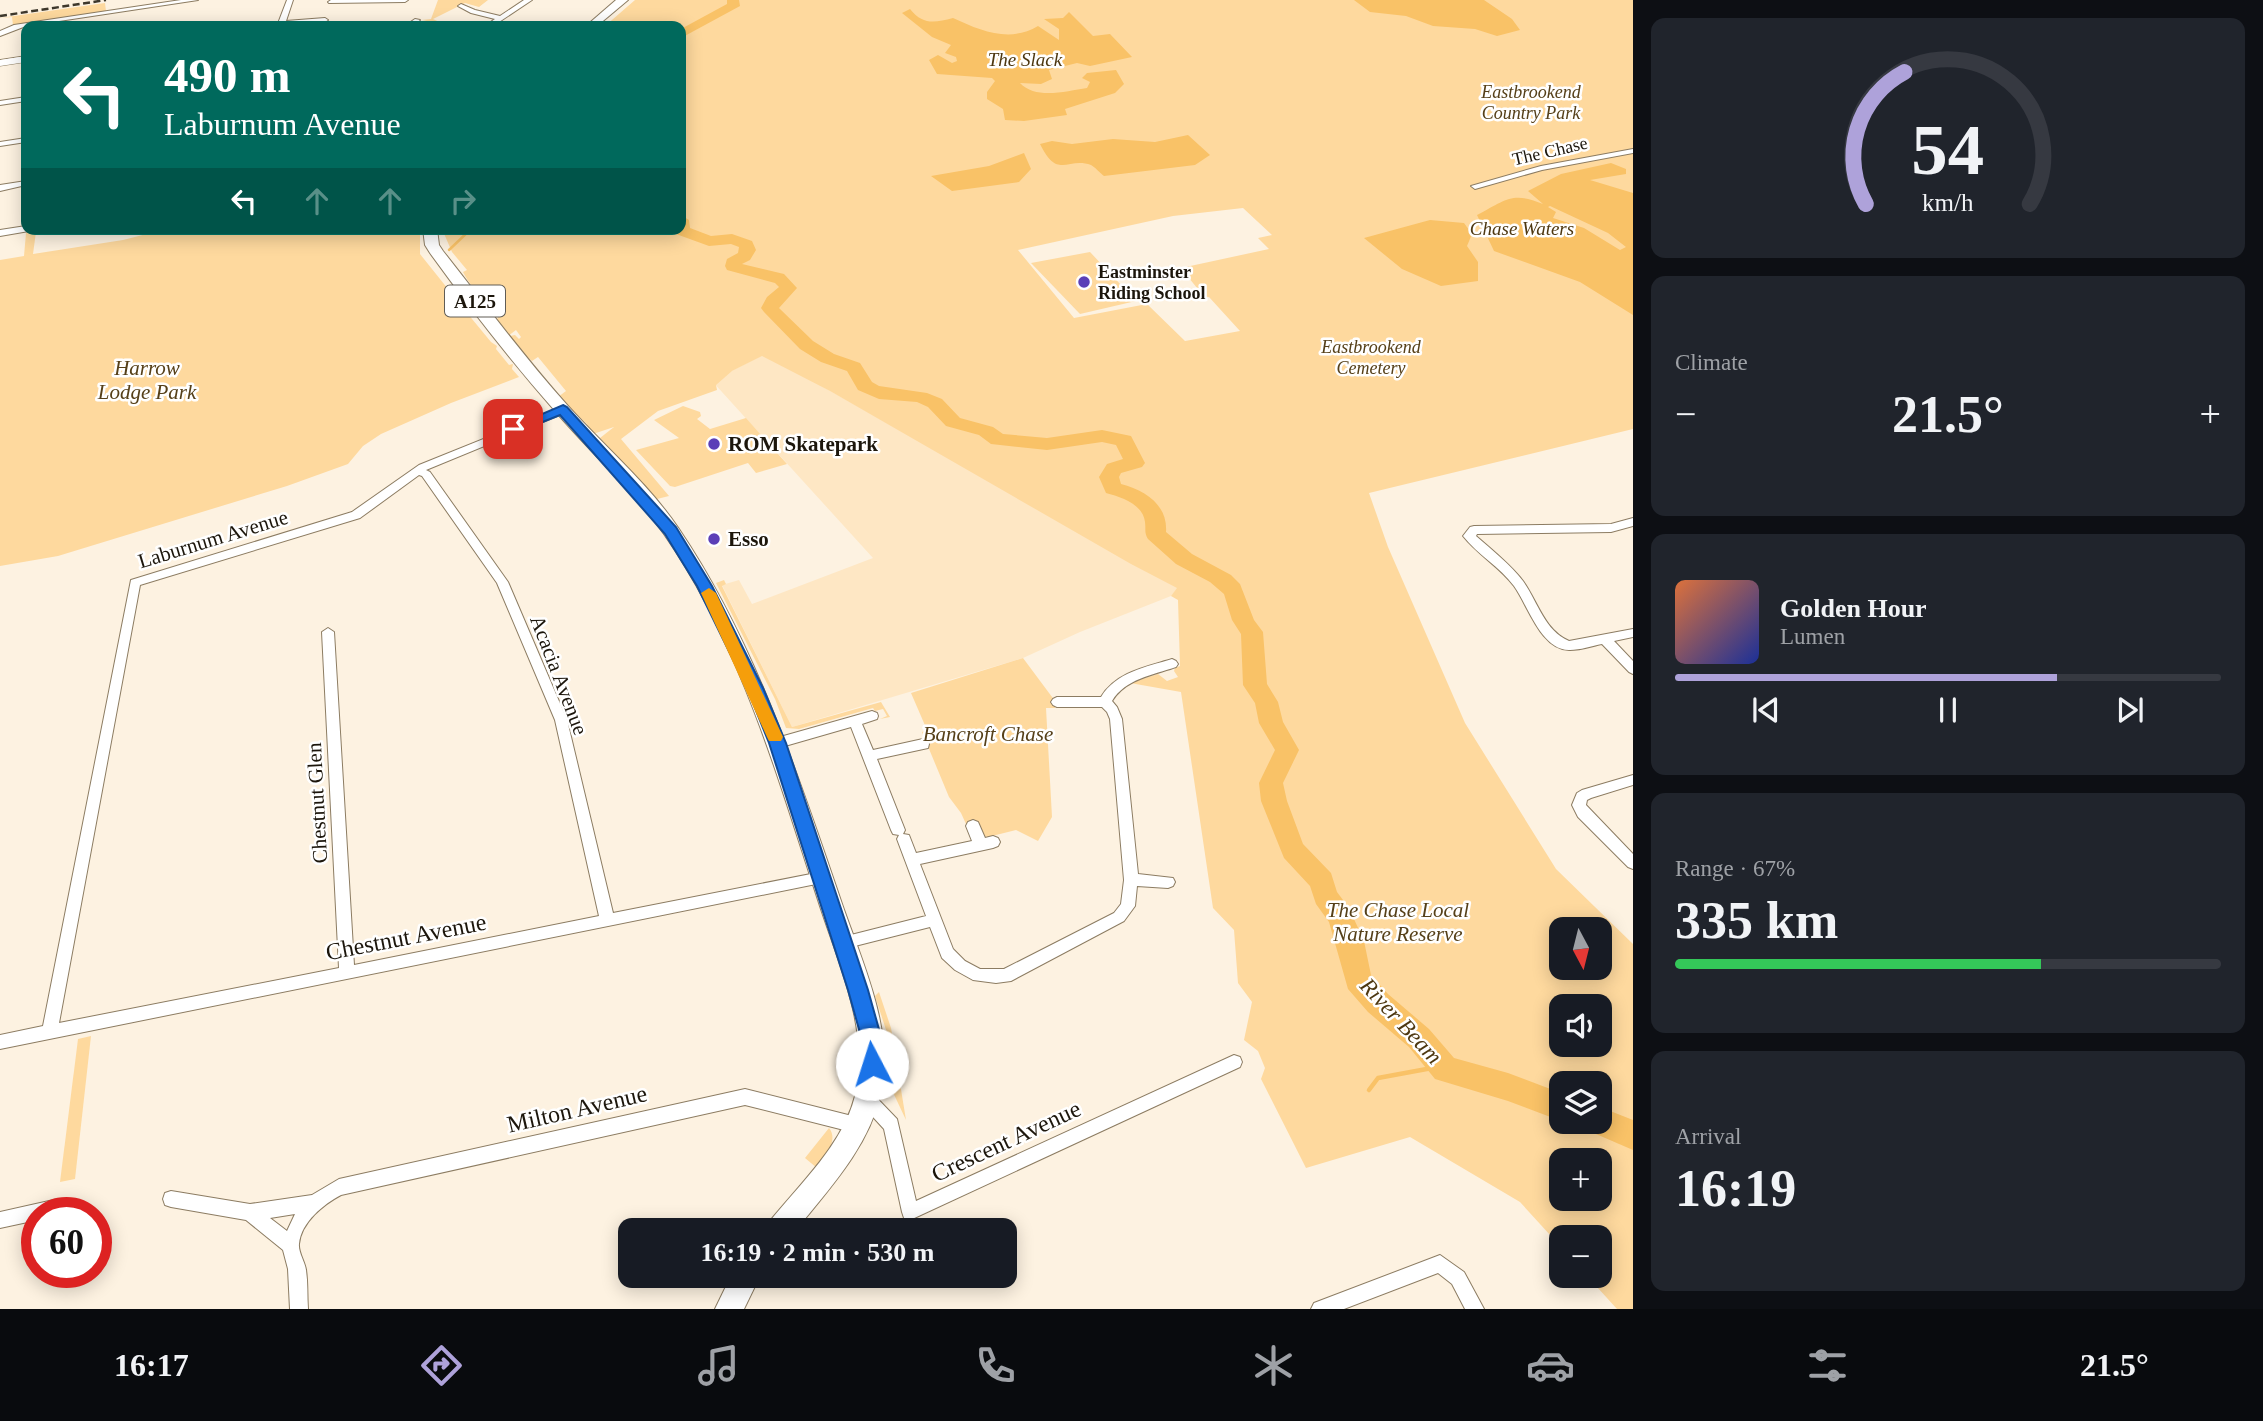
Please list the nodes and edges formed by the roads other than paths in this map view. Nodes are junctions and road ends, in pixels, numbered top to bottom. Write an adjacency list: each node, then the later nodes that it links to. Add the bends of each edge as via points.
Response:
1 (195, 0): 9 (street)
2 (290, 0): 10 (street)
3 (405, 0): 6 (street)
4 (529, 0): 8 (street)
5 (622, 0): 13 (main road)
6 (332, 1): 11 (street)
7 (461, 6): 8 (street)
8 (500, 18): 12 (street)
9 (54, 21)
10 (281, 21)
11 (325, 21)
12 (496, 21)
13 (597, 21)
14 (21, 26): 15 (street)
15 (0, 34)
16 (21, 61): 17 (street)
17 (0, 63)
18 (21, 100): 19 (street)
19 (0, 103)
20 (21, 141): 21 (street)
21 (0, 144)
22 (1633, 150): 24 (street, The Chase)
23 (21, 184): 25 (street)
24 (1475, 186)
25 (0, 188)
26 (21, 230): 27 (street)
27 (0, 233)
28 (431, 235): 29 (main road, A125, via 437,253)
29 (563, 410): 30 (street, Laburnum Avenue); 41 (main road, A125, via 671,531 705,586)
30 (418, 470): 51 (street, Acacia Avenue, via 426,474 502,582 561,720); 55 (street, Laburnum Avenue, via 356,515 135,583)
31 (1633, 522): 34 (street, via 1611,528 1474,530 1469,536 1518,583 1555,640 1568,646)
32 (328, 632): 54 (street, Chestnut Glen)
33 (1633, 633): 34 (street)
34 (1605, 639): 36 (street)
35 (1172, 664): 38 (street, via 1124,680 1110,690)
36 (1633, 669)
37 (1057, 702): 38 (street)
38 (1105, 702): 49 (street, via 1116,719)
39 (872, 716): 40 (street)
40 (855, 722): 41 (street); 43 (street)
41 (778, 743): 48 (main road, A125)
42 (923, 744): 43 (street)
43 (869, 756): 46 (street)
44 (1633, 780): 47 (street, via 1587,794 1579,805)
45 (973, 826): 46 (street, via 987,843)
46 (912, 860): 52 (street)
47 (1633, 863)
48 (821, 878): 51 (street, Chestnut Avenue); 53 (main road, A125)
49 (1131, 880): 50 (street); 52 (street, via 1128,906 1119,917 1006,976 973,975 960,966 947,953)
50 (1168, 882)
51 (607, 920): 54 (street, Chestnut Avenue)
52 (935, 920): 53 (street)
53 (843, 943): 58 (main road, A125, via 870,1033)
54 (347, 972): 55 (street, Chestnut Avenue)
55 (50, 1032): 56 (street, Chestnut Avenue)
56 (0, 1042)
57 (1234, 1062): 58 (street, Crescent Avenue, via 910,1212 891,1125)
58 (867, 1099): 59 (main road, A125)
59 (856, 1125): 61 (street, Milton Avenue, via 745,1097 339,1187); 64 (main road, A125)
60 (171, 1199): 62 (street, Milton Avenue)
61 (312, 1203): 62 (street, Milton Avenue); 66 (street, Milton Avenue, via 297,1223)
62 (250, 1212): 66 (street)
63 (21, 1215): 65 (street)
64 (788, 1218)
65 (0, 1220)
66 (290, 1245): 68 (street, via 297,1269)
67 (740, 1288): 69 (main road)
68 (299, 1309)
69 (729, 1309)
70 (1320, 1309): 71 (street, via 1440,1264 1458,1278)
71 (1475, 1309)

